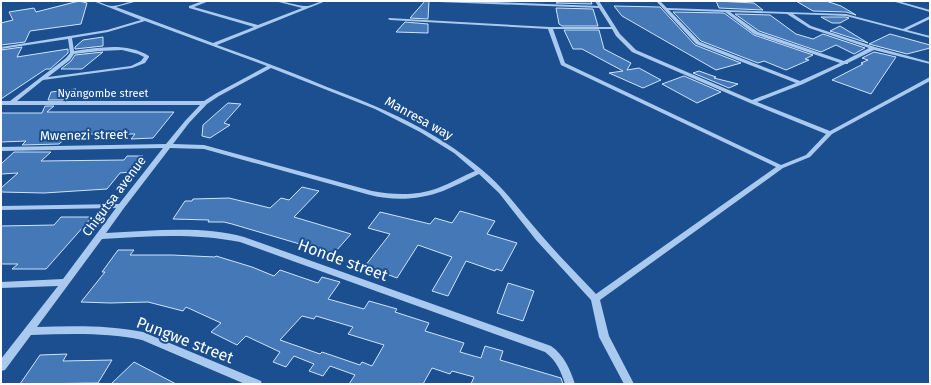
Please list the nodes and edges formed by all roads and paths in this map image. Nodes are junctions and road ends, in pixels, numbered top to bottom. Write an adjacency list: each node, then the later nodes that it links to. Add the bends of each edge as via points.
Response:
1 (95, 1): 10 (street, Manresa way)
2 (136, 1): 10 (street)
3 (206, 1): 20 (street, via 190,8)
4 (277, 1): 12 (street)
5 (324, 1): 12 (street)
6 (439, 1): 11 (street)
7 (597, 1): 11 (street)
8 (658, 1): 13 (street)
9 (894, 1): 14 (street)
10 (112, 7): 19 (street, Manresa way)
11 (601, 7): 22 (street)
12 (306, 8): 20 (street)
13 (665, 9): 15 (street); 35 (street, via 698,43)
14 (930, 11)
15 (727, 12): 16 (street); 30 (street, via 756,33)
16 (788, 13): 23 (street, via 846,15); 28 (street, via 810,27)
17 (930, 17): 23 (street)
18 (390, 19): 21 (street)
19 (144, 20): 25 (street, via 108,31); 26 (street, Manresa way)
20 (259, 27): 26 (street)
21 (550, 28): 22 (street); 43 (street, via 563,64)
22 (614, 28): 36 (street, via 634,51)
23 (903, 30): 24 (street)
24 (930, 37)
25 (70, 38): 27 (street); 29 (street)
26 (212, 45): 32 (street, Manresa way)
27 (1, 48)
28 (873, 48): 30 (street); 31 (street)
29 (72, 52): 33 (street, via 62,65); 33 (street, via 117,49 143,53 147,57 132,67)
30 (846, 63): 35 (street)
31 (930, 63)
32 (271, 66): 39 (street, Chigutsa avenue); 44 (street, Manresa way, via 382,110 434,138)
33 (43, 79): 38 (street)
34 (930, 79): 40 (street)
35 (801, 83): 36 (street)
36 (752, 102): 40 (street)
37 (1, 103): 38 (street, Nyangombe street)
38 (10, 103): 39 (street, Nyangombe street)
39 (205, 103): 41 (street, Chigutsa avenue)
40 (830, 133): 43 (street, via 808,156)
41 (168, 146): 42 (street, Mwenezi street); 44 (street, Mwenezi street, via 214,149 372,194 389,196 409,197 430,193); 45 (street, Chigutsa avenue)
42 (1, 149)
43 (781, 168): 50 (street)
44 (480, 171): 50 (street, Manresa way, via 501,191 539,238)
45 (121, 206): 46 (street); 47 (street, Chigutsa avenue)
46 (1, 208)
47 (100, 236): 48 (street, Chigutsa avenue); 54 (street, Honde street, via 193,232 240,239 544,347 554,353 562,364)
48 (65, 282): 49 (street); 51 (street, Chigutsa avenue)
49 (1, 285)
50 (595, 299): 55 (street, Manresa way, via 604,336)
51 (28, 331): 52 (street, Chigutsa avenue); 53 (street, Pungwe street, via 81,330 137,334)
52 (1, 367)
53 (257, 384)
54 (570, 384)
55 (628, 384)

